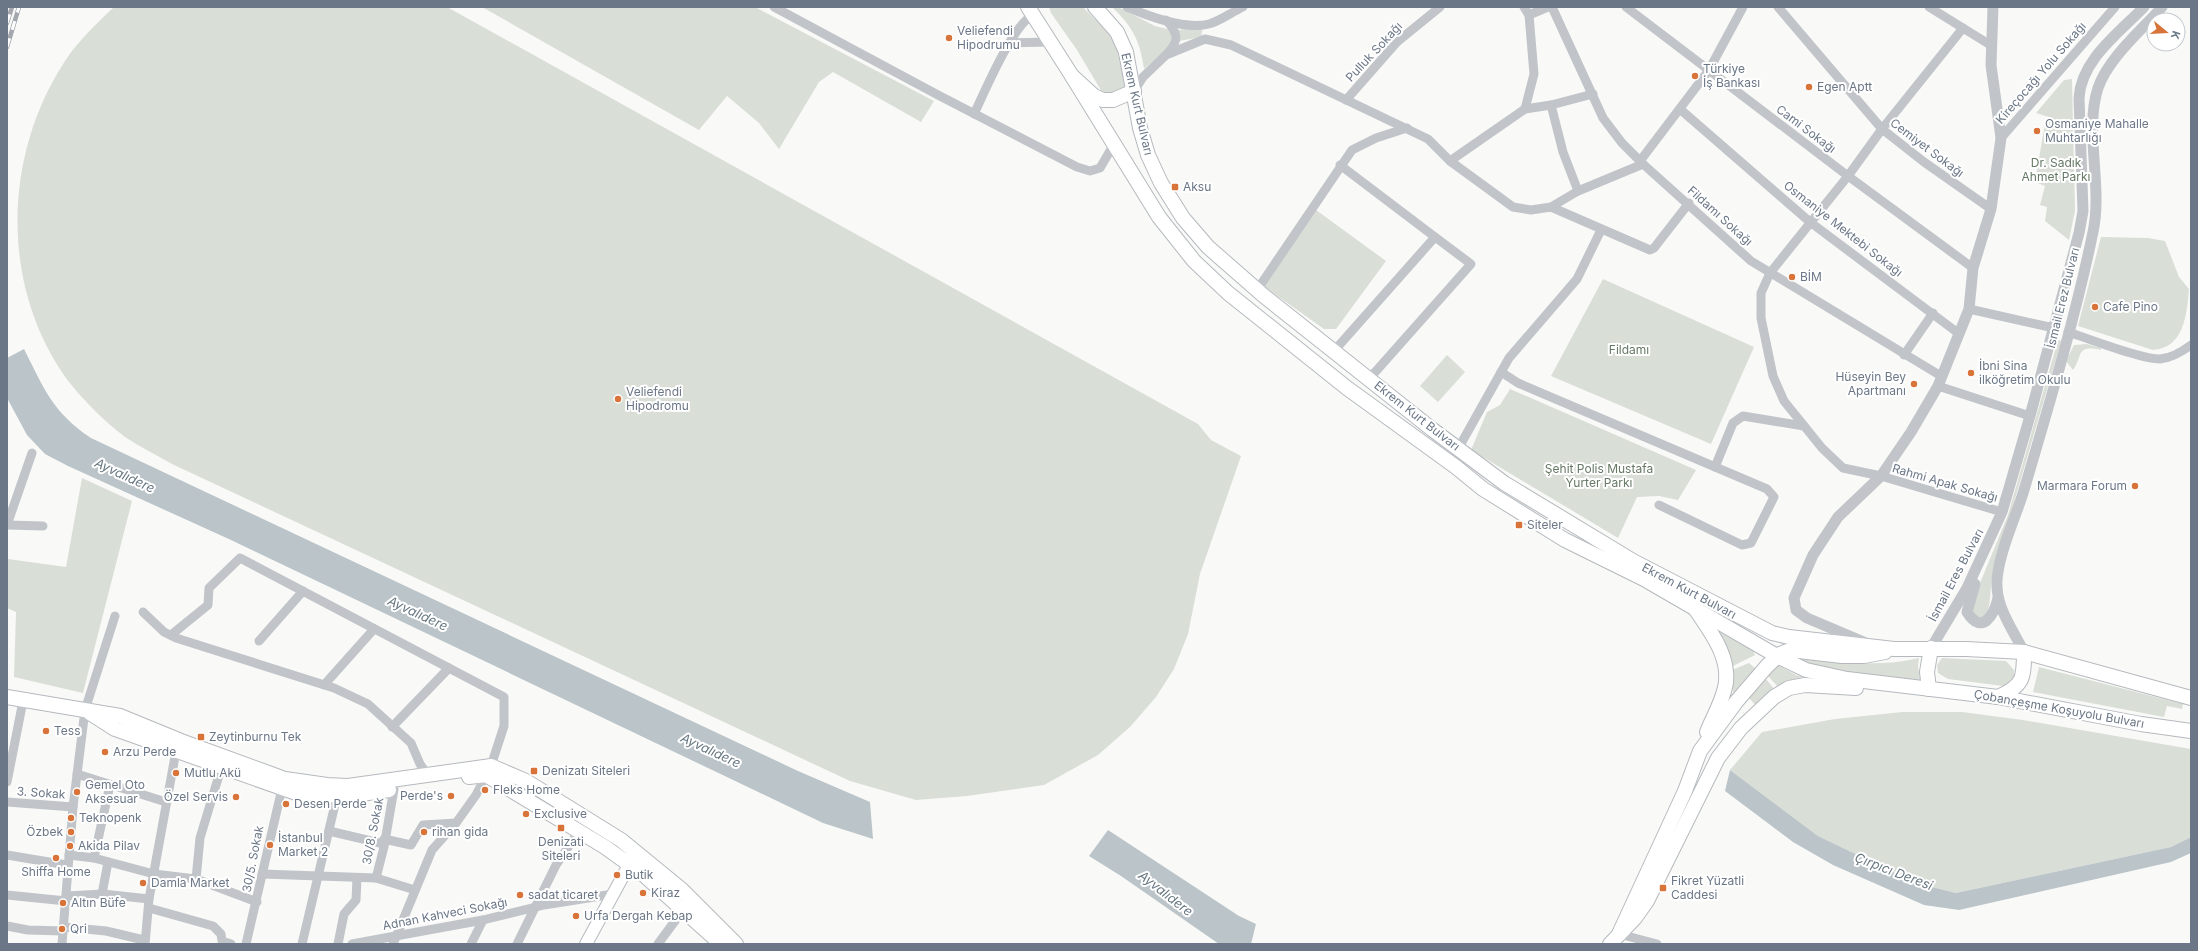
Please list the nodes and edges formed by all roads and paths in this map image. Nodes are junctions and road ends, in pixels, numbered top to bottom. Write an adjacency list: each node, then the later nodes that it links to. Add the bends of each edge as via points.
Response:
1 (774, 7): 34 (street)
2 (1095, 7): 28 (main road, Ekrem Kurt Bulvarı, via 1117,32 1126,52)
3 (1126, 7): 18 (street)
4 (1242, 7): 19 (street)
5 (1440, 7): 30 (street, Pulluk Sokağı, via 1398,42)
6 (1548, 7): 17 (street)
7 (1552, 7): 29 (street, Fildamı Sokağı)
8 (1626, 7): 26 (street, Cami Sokağı)
9 (1743, 7): 26 (street)
10 (1778, 7): 36 (street, Cemiyet Sokağı)
11 (1929, 7): 20 (street)
12 (1993, 7): 24 (street)
13 (2115, 7): 37 (street, Kireçocağı Yolu Sokağı)
14 (2144, 7): 55 (street, İsmail Erez Bulvarı, via 2094,59 2081,82 2079,98 2082,223)
15 (2162, 7): 56 (street, İsmail Erez Bulvarı, via 2113,62 2098,87 2094,116 2096,212)
16 (1033, 9): 22 (main road); 23 (street)
17 (1527, 11): 32 (street, via 1534,74)
18 (1166, 20): 19 (street, via 1188,25); 25 (street, via 1177,37 1174,47)
19 (1208, 24): 21 (street)
20 (1963, 28): 24 (street); 36 (street, Rahmi Apak Sokağı)
21 (1205, 39): 25 (street); 30 (street, via 1231,45)
22 (1050, 42): 23 (street); 27 (main road)
23 (1009, 43): 34 (street)
24 (1992, 46): 37 (street, via 1991,66)
25 (1166, 55): 28 (street, via 1143,77)
26 (1709, 70): 33 (street); 42 (street, Cami Sokağı)
27 (1072, 76): 28 (main road, via 1094,96 1103,100 1117,99); 38 (main road, Ekrem Kurt Bulvarı)
28 (1134, 91): 52 (main road, Ekrem Kurt Bulvarı, via 1140,128 1148,155 1161,183 1183,218 1208,247)
29 (1593, 94): 31 (street); 40 (street, Fildamı Sokağı, via 1603,118)
30 (1346, 100): 35 (street)
31 (1551, 105): 32 (street); 43 (street, via 1563,152)
32 (1525, 109): 39 (street)
33 (1680, 110): 40 (street); 47 (street, Osmaniye Mektebi Sokağı)
34 (974, 114): 38 (street, via 1047,153 1090,171 1100,168)
35 (1407, 128): 39 (street, via 1428,139); 41 (street, via 1376,138 1352,150)
36 (1882, 129): 42 (street, Rahmi Apak Sokağı); 46 (street, Cemiyet Sokağı)
37 (2001, 138): 46 (street)
38 (1114, 144): 77 (main road, Ekrem Kurt Bulvarı, via 1159,218 1194,262 1347,388 1513,509 1564,540 1644,579)
39 (1450, 160): 45 (street, via 1513,207 1531,210)
40 (1641, 162): 43 (street); 44 (street, Fildamı Sokağı)
41 (1340, 165): 49 (street); 52 (street)
42 (1848, 176): 47 (street, Rahmi Apak Sokağı); 50 (street, Cami Sokağı)
43 (1578, 191): 45 (street)
44 (1689, 203): 48 (street, via 1650,250); 51 (street, Fildamı Sokağı, via 1733,245)
45 (1551, 207): 48 (street)
46 (1991, 209): 50 (street)
47 (1810, 222): 51 (street, Rahmi Apak Sokağı); 54 (street, Osmaniye Mektebi Sokağı)
48 (1601, 230): 61 (street, via 1577,279 1509,358)
49 (1435, 237): 59 (street); 62 (street, via 1471,264)
50 (1973, 268): 53 (street)
51 (1770, 273): 60 (street, Fildamı Sokağı); 65 (street, Rahmi Apak Sokağı, via 1761,293 1761,318 1766,347 1773,376 1784,401)
52 (1257, 290): 59 (main road, Ekrem Kurt Bulvarı)
53 (1969, 309): 55 (street); 57 (street)
54 (1933, 313): 57 (street, Osmaniye Mektebi Sokağı); 60 (street)
55 (2054, 328): 56 (street); 64 (street, İsmail Erez Bulvarı)
56 (2068, 332): 58 (street, via 2157,358 2174,355); 76 (street, İsmail Erez Bulvarı, via 2026,484 2001,559)
57 (1958, 333): 63 (street)
58 (2191, 344)
59 (1334, 351): 62 (main road, Ekrem Kurt Bulvarı)
60 (1904, 355): 63 (street, Fildamı Sokağı)
61 (1501, 372): 66 (street); 68 (street, via 1518,383)
62 (1369, 379): 66 (main road, Ekrem Kurt Bulvarı)
63 (1940, 381): 64 (street, Fildamı Sokağı); 69 (street, via 1911,432)
64 (2030, 416): 71 (street, İsmail Erez Bulvarı)
65 (1804, 426): 68 (street, via 1743,416 1733,423); 69 (street, Rahmi Apak Sokağı, via 1843,468)
66 (1458, 449): 83 (main road, Ekrem Kurt Bulvarı, via 1504,483 1620,554 1766,631 1789,637)
67 (32, 453): 72 (street)
68 (1715, 467): 70 (street, via 1767,489 1774,497 1751,543 1742,546)
69 (1881, 476): 71 (street, Rahmi Apak Sokağı); 83 (street, via 1838,517 1813,555 1794,598 1796,610 1807,618)
70 (1659, 505)
71 (2002, 512): 74 (street, İsmail Eres Bulvarı)
72 (7, 525): 73 (street)
73 (43, 526)
74 (1987, 545): 76 (street, via 1967,612 1975,621 1989,619 1995,610); 84 (street, İsmail Eres Bulvarı, via 1967,588)
75 (304, 591): 80 (street); 81 (street, via 240,558 209,588 208,605); 82 (street)
76 (1998, 597): 86 (street, İsmail Erez Bulvarı, via 2006,620)
77 (1696, 609): 87 (main road, Ekrem Kurt Bulvarı); 102 (main road, via 1720,647 1726,670 1726,684)
78 (143, 612): 81 (street, via 164,632)
79 (115, 616): 97 (street)
80 (374, 629): 88 (street); 89 (street)
81 (171, 635): 89 (street)
82 (259, 640)
83 (1876, 647): 85 (main road, Ekrem Kurt Bulvarı)
84 (1931, 648): 85 (main road); 86 (main road); 91 (main road, via 1927,672)
85 (1894, 649): 87 (main road, via 1864,656 1794,650 1785,651)
86 (2024, 652): 93 (main road, via 2023,678 2018,686); 94 (main road)
87 (1777, 656): 90 (main road, Ekrem Kurt Bulvarı, via 1806,670 1847,679); 96 (main road)
88 (449, 668): 99 (street); 104 (street, via 504,697 504,726)
89 (324, 685): 99 (street, via 368,704)
90 (1902, 686): 91 (main road, Çobançeşme Koşuyolu Bulvarı); 98 (main road, via 1859,688 1804,685 1781,692)
91 (1929, 689): 93 (main road, Çobançeşme Koşuyolu Bulvarı)
92 (7, 697): 95 (main road)
93 (1998, 697): 100 (main road, Çobançeşme Koşuyolu Bulvarı)
94 (2191, 698)
95 (23, 701): 97 (main road); 107 (street)
96 (1736, 702): 98 (main road, via 1751,709); 102 (main road)
97 (85, 710): 101 (main road, via 115,729); 103 (main road, via 120,716); 105 (street)
98 (1752, 717): 144 (main road, via 1718,758 1647,901 1635,918)
99 (392, 727): 106 (street, via 411,744)
100 (2191, 731)
101 (176, 751): 103 (main road); 112 (street)
102 (1700, 751): 144 (main road, via 1685,791)
103 (223, 762): 108 (main road); 129 (street, via 200,838)
104 (489, 770): 106 (main road); 110 (main road); 115 (street, via 476,795); 117 (main road); 119 (main road, via 526,781)
105 (77, 774): 109 (street); 114 (street)
106 (427, 774): 108 (main road, via 348,786)
107 (7, 782)
108 (283, 783): 111 (main road, via 296,792); 127 (street, 30/5. Sokak)
109 (110, 785): 112 (street); 122 (street)
110 (394, 789): 111 (main road); 118 (street, 30/8. Sokak)
111 (337, 796): 116 (street)
112 (166, 802): 126 (street)
113 (7, 804): 114 (street, 3. Sokak)
114 (73, 807): 121 (street)
115 (456, 823): 118 (street, via 422,826 411,845); 132 (street, via 432,850)
116 (329, 831): 118 (street); 128 (street)
117 (579, 831): 125 (main road); 139 (street, via 556,865)
118 (384, 841): 131 (street, 30/8. Sokak)
119 (634, 850): 125 (main road); 158 (main road, via 682,890)
120 (7, 855): 124 (street)
121 (68, 855): 122 (street); 124 (street)
122 (94, 858): 123 (street)
123 (108, 862): 126 (street); 133 (street)
124 (67, 865): 136 (street)
125 (629, 865): 134 (main road); 140 (main road)
126 (154, 874): 129 (street); 138 (street)
127 (262, 874): 128 (street); 137 (street, 30/5. Sokak)
128 (319, 876): 130 (street); 150 (street)
129 (196, 878): 137 (street)
130 (357, 878): 131 (street); 151 (street, via 356,900 344,914)
131 (376, 878): 132 (street)
132 (415, 890): 145 (street)
133 (102, 894): 136 (street); 138 (street)
134 (613, 894): 139 (street, Adnan Kahveci Sokağı); 155 (main road)
135 (7, 895): 136 (street)
136 (66, 898): 143 (street)
137 (257, 902): 149 (street, 30/5. Sokak)
138 (149, 904): 146 (street); 148 (street, via 213,926 221,934 222,942)
139 (535, 907): 141 (street, Adnan Kahveci Sokağı); 154 (street)
140 (683, 910): 156 (street); 157 (main road)
141 (483, 920): 145 (street, Adnan Kahveci Sokağı); 153 (street)
142 (7, 926): 143 (street, via 28,930)
143 (63, 929): 146 (street, via 106,931); 147 (street)
144 (1614, 939): 159 (street)
145 (394, 940): 152 (street, Adnan Kahveci Sokağı)
146 (145, 942)
147 (62, 944)
148 (231, 944)
149 (246, 944)
150 (302, 944)
151 (338, 944)
152 (352, 944)
153 (471, 944)
154 (517, 944)
155 (586, 944)
156 (658, 944)
157 (720, 944)
158 (736, 944)
159 (1658, 944)

